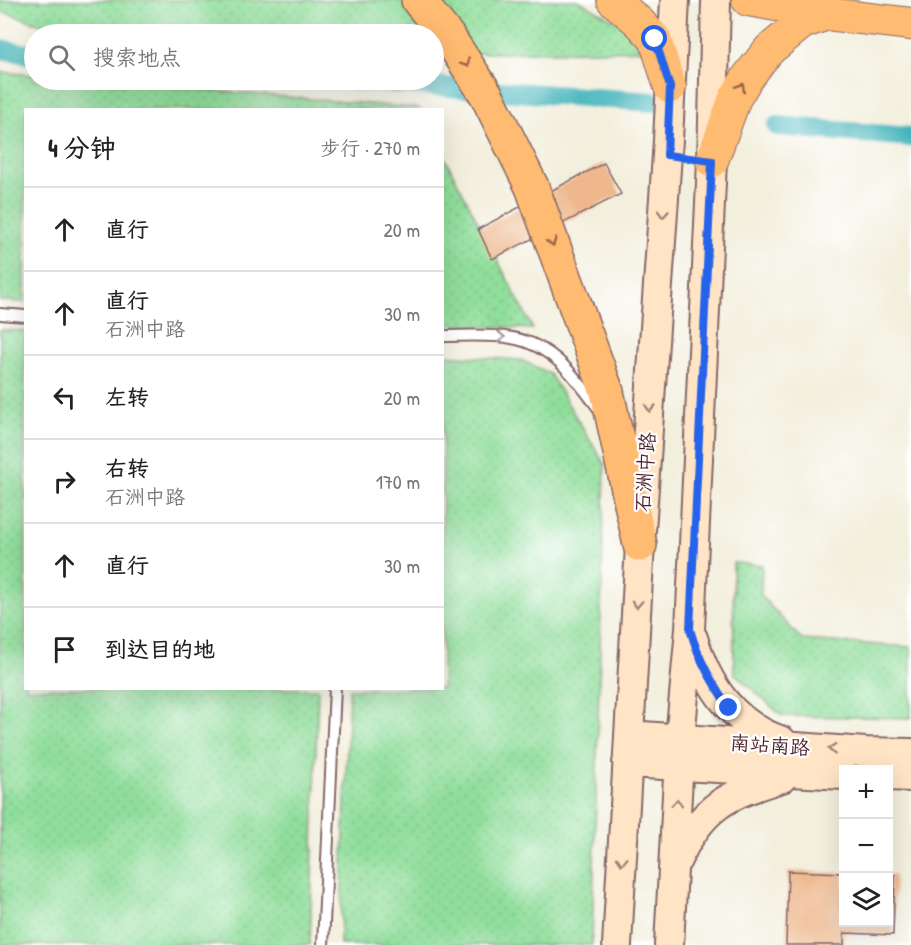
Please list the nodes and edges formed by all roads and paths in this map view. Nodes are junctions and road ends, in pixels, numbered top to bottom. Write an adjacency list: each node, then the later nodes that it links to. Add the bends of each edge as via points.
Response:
1 (418, 0): 7 (highway, one-way to 7)
2 (613, 0): 10 (main road, via 655,39)
3 (675, 0): 10 (main road, 石洲中路)
4 (716, 0): 12 (main road)
5 (748, 0): 6 (main road)
6 (810, 8): 8 (main road); 12 (main road, one-way to 6, via 735,98 752,71 769,50 802,23)
7 (437, 24)
8 (911, 24)
9 (444, 33): 16 (highway, one-way to 16, via 486,94 532,187 607,393)
10 (670, 87): 11 (main road, 石洲中路)
11 (667, 155): 12 (main road); 17 (main road, 石洲中路, one-way to 17)
12 (712, 161): 18 (main road)
13 (0, 315): 14 (lane)
14 (24, 316)
15 (444, 336): 16 (lane, one-way to 16, via 512,338 541,348 562,363)
16 (615, 431): 17 (highway)
17 (640, 545): 20 (main road, 石洲中路, one-way to 20)
18 (690, 629): 21 (main road); 23 (main road, via 698,656 729,708)
19 (335, 690): 29 (lane)
20 (629, 735): 21 (main road, 南站南路); 24 (main road, 石洲中路)
21 (680, 753): 23 (main road, 南站南路); 24 (main road, 南站南路); 28 (main road, one-way to 21)
22 (911, 753): 23 (main road, 南站南路, one-way to 23)
23 (800, 760): 25 (main road, 南站南路); 28 (main road, via 727,798 704,817 688,837)
24 (627, 764): 30 (main road, 石洲中路, one-way to 30)
25 (839, 773)
26 (893, 777): 27 (main road)
27 (911, 777)
28 (674, 868): 31 (main road)
29 (323, 945)
30 (617, 945)
31 (669, 945)

